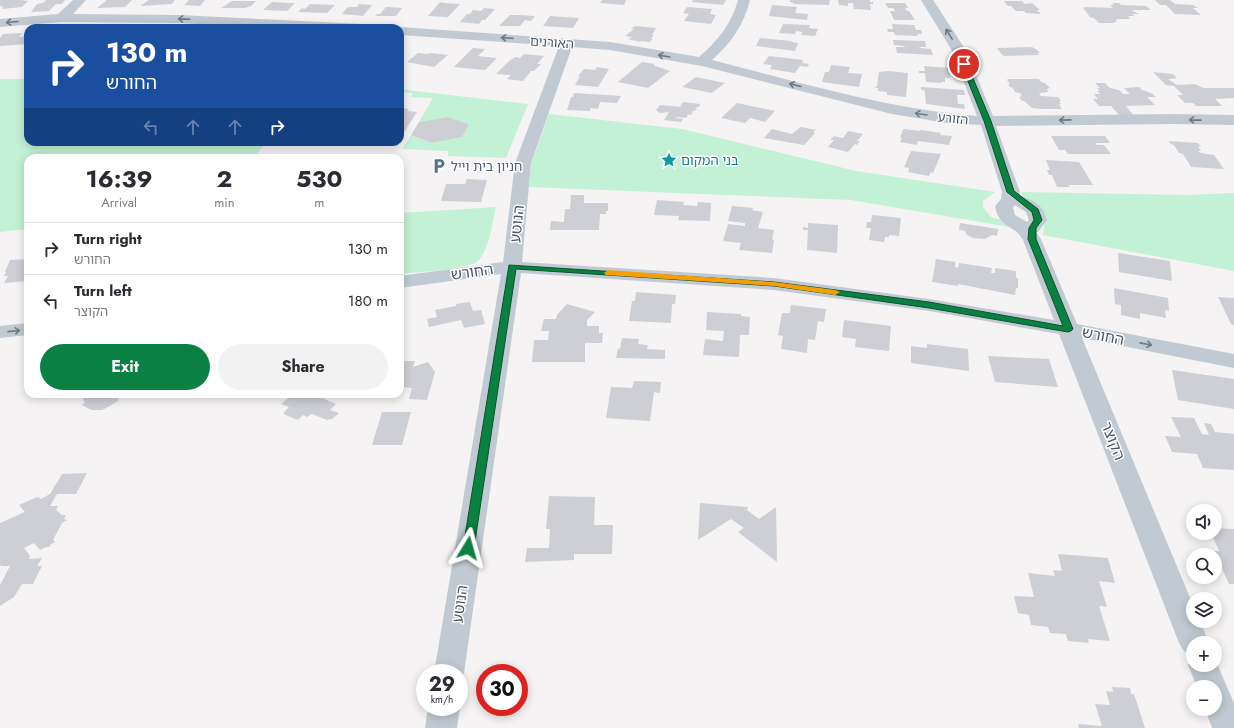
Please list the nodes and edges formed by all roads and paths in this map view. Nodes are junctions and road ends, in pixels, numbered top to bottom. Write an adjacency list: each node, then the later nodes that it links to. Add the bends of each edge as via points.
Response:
1 (80, 0): 4 (street)
2 (744, 0): 9 (street, via 727,40)
3 (928, 0): 11 (street, one-way to 3, via 958,50)
4 (62, 18): 5 (street, one-way to 5); 6 (street, one-way to 4, via 179,19)
5 (0, 23)
6 (281, 24)
7 (404, 31): 8 (street, האורנים, one-way to 7)
8 (567, 42): 9 (street, האורנים, one-way to 8, via 610,46); 12 (street, הנוטע, via 523,164)
9 (702, 62): 11 (street, הזורע, one-way to 9, via 947,118 892,109)
10 (1234, 120): 11 (street, הזורע, one-way to 11)
11 (987, 121): 15 (street, הקוצר, via 1014,198 1035,211 1038,220 1029,231)
12 (512, 267): 13 (street, החורש); 15 (street, החורש, via 774,284 929,305); 19 (street, הנוטע)
13 (404, 281)
14 (24, 329): 16 (street, one-way to 14)
15 (1068, 329): 17 (street, החורש, one-way to 17); 18 (street, הקוצר)
16 (0, 332)
17 (1234, 361)
18 (1191, 636)
19 (451, 664)
20 (1222, 712): 23 (street)
21 (443, 716): 22 (street)
22 (441, 728)
23 (1228, 728)

